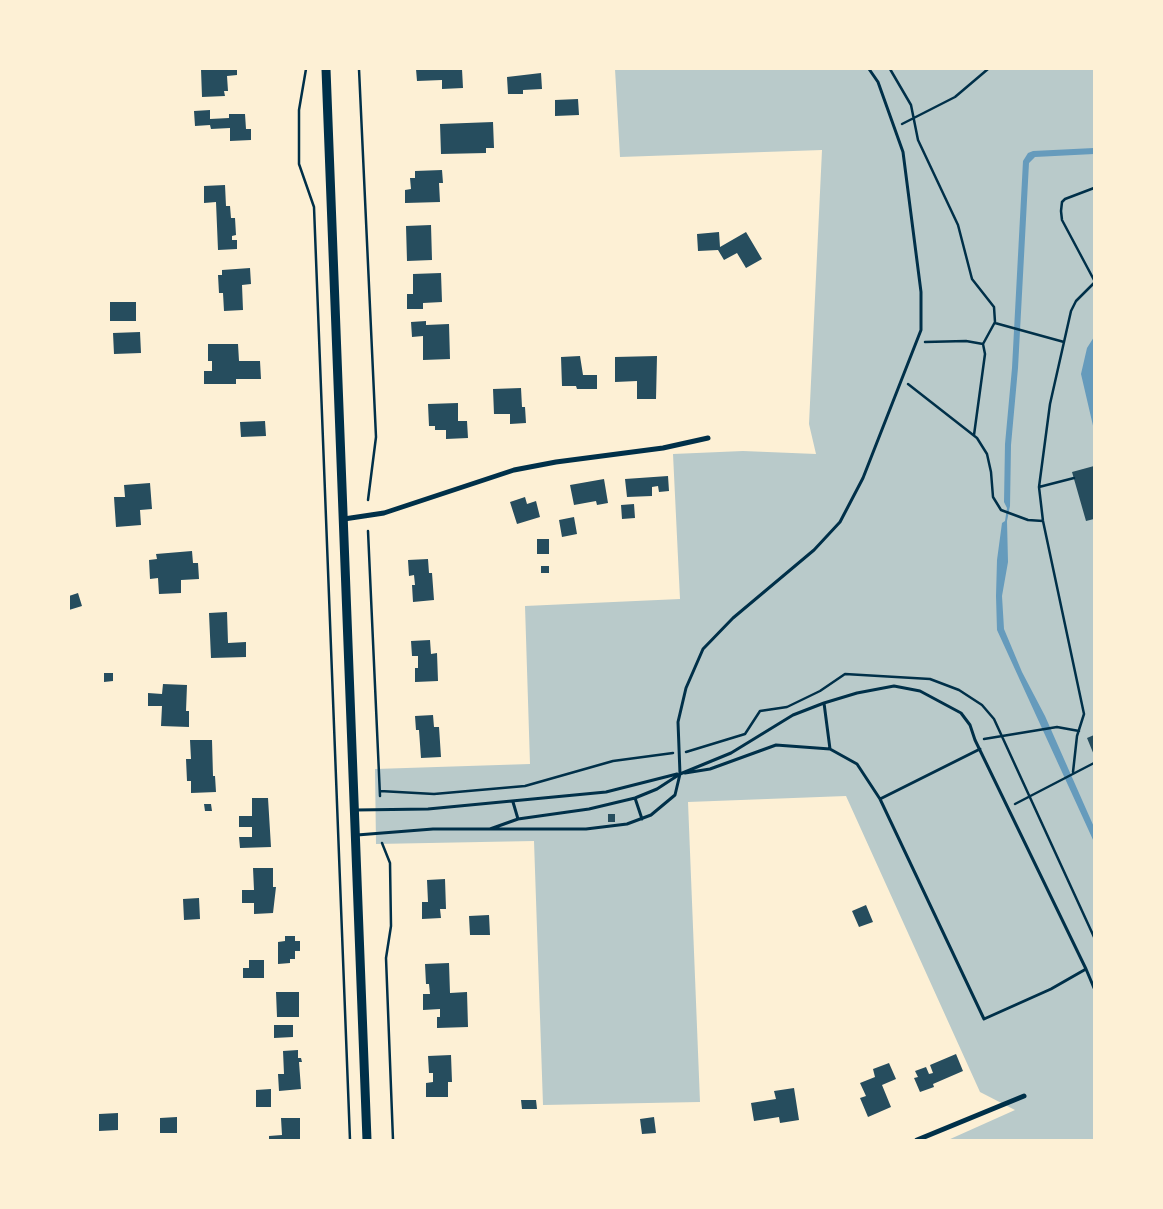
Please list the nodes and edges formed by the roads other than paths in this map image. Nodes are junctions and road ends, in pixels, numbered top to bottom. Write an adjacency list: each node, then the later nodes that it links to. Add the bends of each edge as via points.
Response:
1 (326, 69): 4 (main road)
2 (870, 69): 8 (lane, via 878,82 903,152 921,292 921,330 863,478 840,522 814,550 733,618 703,649 686,688 678,722)
3 (708, 438): 4 (street, via 663,448 514,470 384,513)
4 (344, 519): 12 (main road)
5 (824, 704): 6 (lane); 7 (lane, via 894,686 920,691 961,713); 8 (lane, via 793,715 731,753)
6 (830, 749): 8 (lane, via 776,745 710,769); 10 (lane, via 857,764)
7 (980, 749): 10 (lane); 17 (lane)
8 (680, 774): 9 (lane); 11 (lane, via 606,792); 14 (lane, via 675,795)
9 (635, 798): 13 (lane); 14 (lane)
10 (880, 798): 17 (lane, via 984,1019)
11 (513, 802): 12 (lane, via 428,809); 13 (lane)
12 (355, 810): 16 (main road)
13 (518, 819): 15 (lane)
14 (642, 819): 15 (lane, via 586,830)
15 (490, 829): 16 (lane)
16 (356, 835): 20 (main road)
17 (1086, 969): 18 (lane)
18 (1094, 988)
19 (1024, 1096): 21 (street)
20 (367, 1140)
21 (917, 1140)

